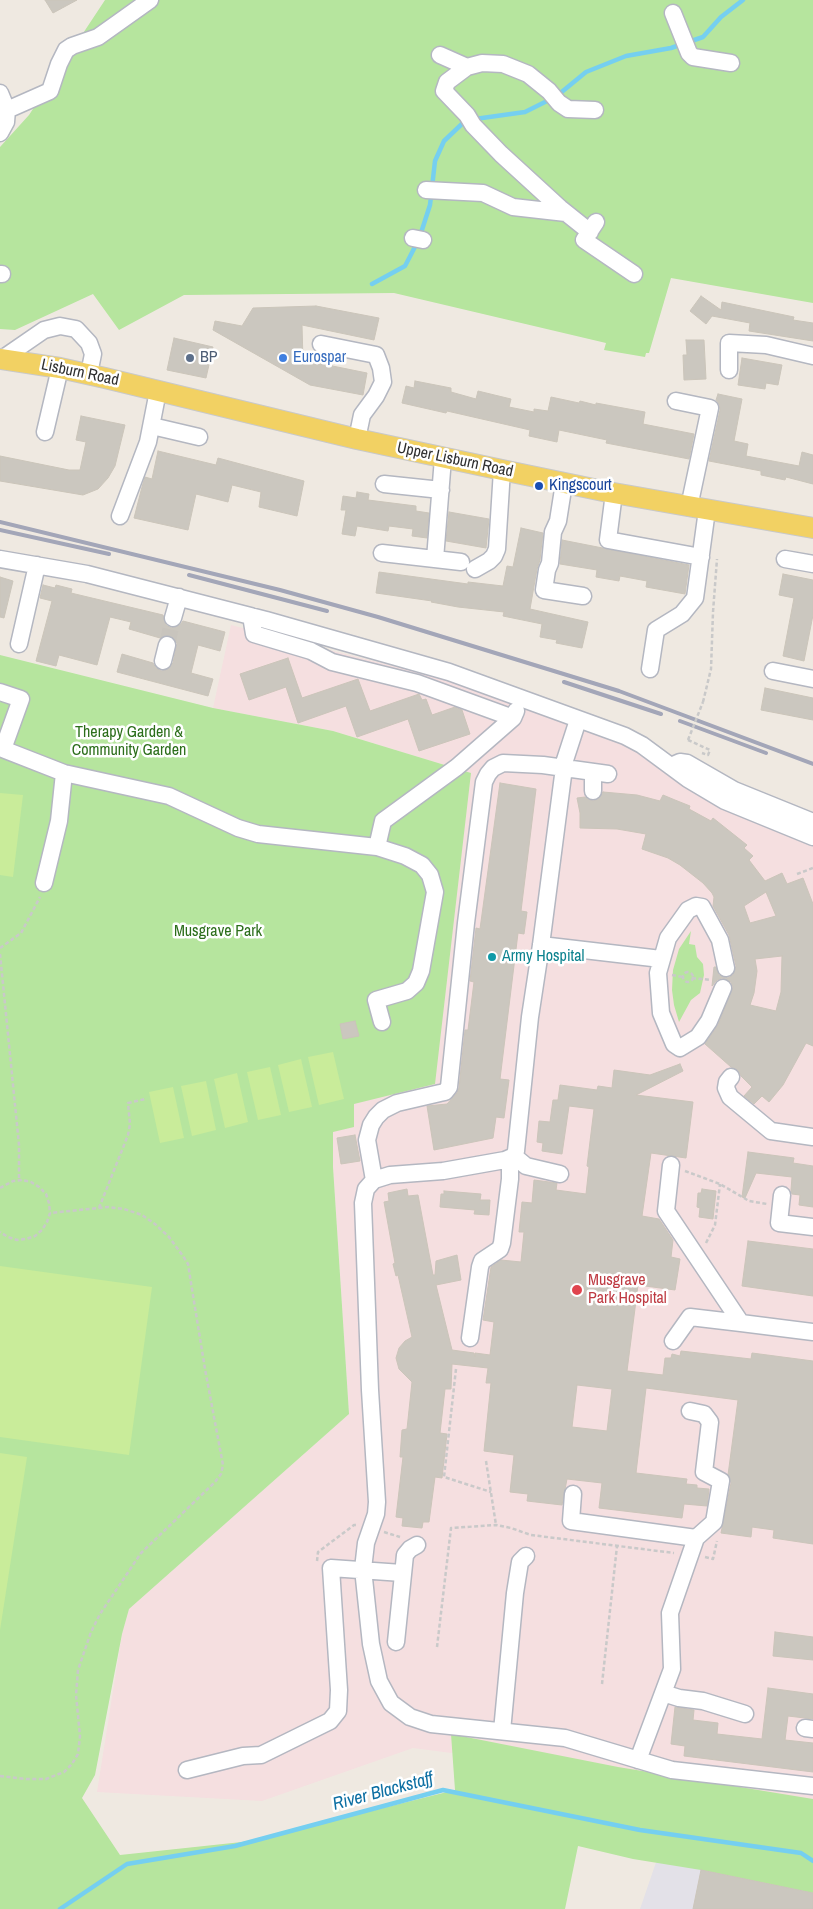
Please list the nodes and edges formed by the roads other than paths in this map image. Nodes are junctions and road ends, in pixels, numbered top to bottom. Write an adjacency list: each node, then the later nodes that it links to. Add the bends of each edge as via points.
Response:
1 (150, 0): 7 (street, via 98,37 66,50 50,91)
2 (673, 13): 4 (street, via 693,57)
3 (440, 55): 5 (street)
4 (731, 63)
5 (467, 67): 8 (street, via 482,63 503,64 528,74 568,109); 11 (street, via 447,82 444,91 501,154)
6 (0, 93): 7 (street)
7 (7, 110): 9 (street, via 6,122)
8 (595, 110)
9 (0, 133)
10 (431, 191): 11 (street, via 483,193 513,207)
11 (566, 213): 12 (street, via 593,227 584,240)
12 (634, 274)
13 (321, 344): 24 (street, via 376,355 381,368 383,382 362,415)
14 (813, 356): 17 (street, via 766,345 729,343)
15 (1, 359): 16 (main road, Lisburn Road); 18 (street, via 44,330 60,326 76,329 89,343 93,354)
16 (60, 368): 18 (main road, Lisburn Road); 22 (street)
17 (728, 370)
18 (89, 374): 19 (main road, Lisburn Road)
19 (158, 391): 21 (street); 24 (main road, Upper Lisburn Road)
20 (676, 401): 31 (street, via 710,408)
21 (152, 426): 23 (street); 32 (street)
22 (45, 432)
23 (199, 437)
24 (357, 440): 25 (main road, Upper Lisburn Road)
25 (443, 458): 26 (main road, Upper Lisburn Road); 29 (street)
26 (502, 470): 27 (main road, Upper Lisburn Road); 37 (street, via 494,556 489,561 468,565)
27 (564, 483): 30 (main road, Upper Lisburn Road); 41 (street, via 544,590)
28 (384, 484): 29 (street)
29 (441, 490): 37 (street)
30 (614, 493): 31 (main road, Upper Lisburn Road); 35 (street, via 608,540)
31 (698, 508): 33 (main road, Upper Lisburn Road); 35 (street)
32 (120, 516)
33 (813, 528)
34 (382, 553): 37 (street)
35 (701, 556): 46 (street, via 695,598 682,614 656,630)
36 (0, 559): 40 (street)
37 (435, 559)
38 (785, 559): 39 (street)
39 (813, 564)
40 (37, 565): 42 (street); 45 (street)
41 (583, 596)
42 (178, 597): 43 (street); 44 (street)
43 (251, 616): 50 (street, via 449,672); 51 (street, via 254,634 311,651 332,662 418,683)
44 (173, 618)
45 (19, 644)
46 (650, 668)
47 (773, 671): 48 (street)
48 (813, 679)
49 (0, 692): 53 (street, via 21,699)
50 (520, 698): 51 (street); 52 (street)
51 (513, 718): 60 (street, via 457,767 383,821)
52 (578, 720): 54 (street, via 625,736); 55 (street)
53 (2, 748): 56 (street)
54 (671, 766): 58 (street, via 688,763 734,790); 59 (street, via 726,801)
55 (564, 769): 57 (street, via 601,774); 62 (street); 72 (street, via 503,763 492,768 484,782 448,1087 445,1092 396,1103 383,1110 370,1125 368,1140)
56 (64, 773): 60 (street, via 169,796 258,834); 61 (street, via 59,821)
57 (593, 790)
58 (813, 822)
59 (813, 838)
60 (377, 847): 66 (street, via 405,856 422,866 430,875 435,892 421,971 416,983 407,991 376,1000)
61 (44, 883)
62 (542, 945): 63 (street); 69 (street, via 530,1017 518,1146)
63 (661, 958): 64 (street, via 677,923 696,906 702,907 720,940); 65 (street, via 658,973 661,1014 674,1044 680,1048 698,1037 709,1021)
64 (726, 968)
65 (718, 984)
66 (382, 1022)
67 (731, 1077): 68 (street, via 726,1088 730,1097 771,1131)
68 (813, 1137)
69 (512, 1157): 71 (street, via 526,1166); 72 (street); 77 (street, via 502,1243 500,1249 482,1261)
70 (671, 1165): 75 (street, via 666,1211)
71 (560, 1174)
72 (374, 1180): 84 (street, via 366,1189 363,1203 377,1502)
73 (782, 1200): 74 (street, via 779,1223)
74 (813, 1227)
75 (741, 1323): 76 (street); 78 (street, via 690,1317)
76 (813, 1332)
77 (470, 1338)
78 (673, 1340)
79 (690, 1411): 81 (street, via 704,1414 710,1422 704,1472 721,1481 714,1522)
80 (573, 1494): 81 (street, via 571,1521)
81 (696, 1538): 87 (street, via 670,1613 672,1669)
82 (417, 1545): 85 (street, via 405,1555)
83 (526, 1556): 89 (street, via 520,1562)
84 (363, 1569): 85 (street); 89 (street, via 371,1644 379,1680 391,1703 410,1717 430,1724); 91 (street, via 331,1568 340,1690 338,1711 330,1721 261,1755 243,1756)
85 (402, 1573): 86 (street)
86 (396, 1642)
87 (663, 1693): 88 (street); 90 (street)
88 (745, 1714)
89 (502, 1731): 90 (street, via 565,1738)
90 (638, 1760): 92 (street, via 672,1770)
91 (187, 1770)
92 (813, 1786)

